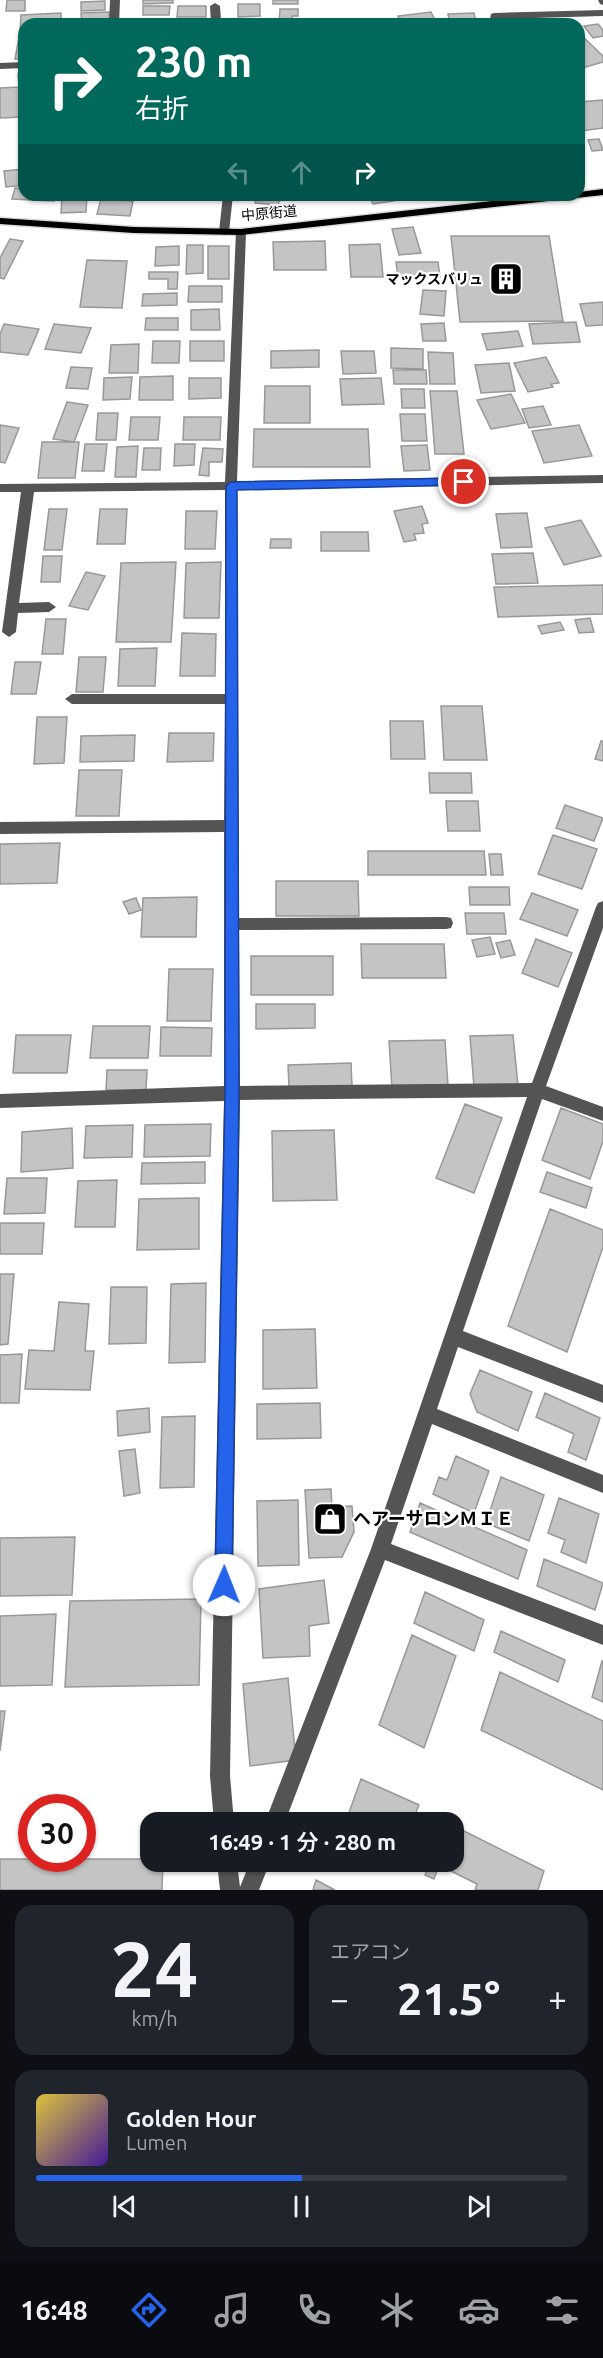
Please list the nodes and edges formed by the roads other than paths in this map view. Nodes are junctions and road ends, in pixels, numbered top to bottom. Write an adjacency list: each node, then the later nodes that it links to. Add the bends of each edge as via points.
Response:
1 (115, 0): 4 (street)
2 (215, 6): 5 (street)
3 (603, 13): 6 (street)
4 (114, 18)
5 (216, 18)
6 (494, 18)
7 (18, 65): 8 (street)
8 (0, 66)
9 (603, 192): 10 (main road, 中原街道)
10 (585, 194)
11 (227, 201): 14 (street)
12 (523, 201): 15 (main road, 中原街道)
13 (0, 221): 14 (main road, 中原街道, via 134,230)
14 (224, 231): 15 (main road, 中原街道)
15 (241, 232): 17 (street)
16 (603, 479): 17 (street)
17 (231, 486): 19 (street); 24 (street)
18 (0, 488): 19 (street)
19 (28, 488): 21 (street)
20 (49, 607): 21 (street)
21 (12, 608): 22 (street)
22 (9, 632)
23 (72, 699): 24 (street)
24 (231, 699): 25 (street)
25 (231, 826): 26 (street); 29 (street)
26 (0, 828)
27 (603, 907): 30 (street)
28 (446, 923): 29 (street)
29 (232, 924): 31 (street)
30 (537, 1090): 31 (street); 33 (street); 34 (street)
31 (232, 1094): 32 (street); 40 (street, via 220,1776)
32 (0, 1101)
33 (603, 1114)
34 (453, 1336): 35 (street); 36 (street)
35 (603, 1394)
36 (426, 1413): 37 (street); 38 (street)
37 (603, 1484)
38 (380, 1549): 39 (street); 41 (street)
39 (603, 1635)
40 (223, 1812)
41 (279, 1812)
42 (229, 1872): 44 (street)
43 (256, 1872): 45 (street)
44 (230, 1890)
45 (249, 1890)

